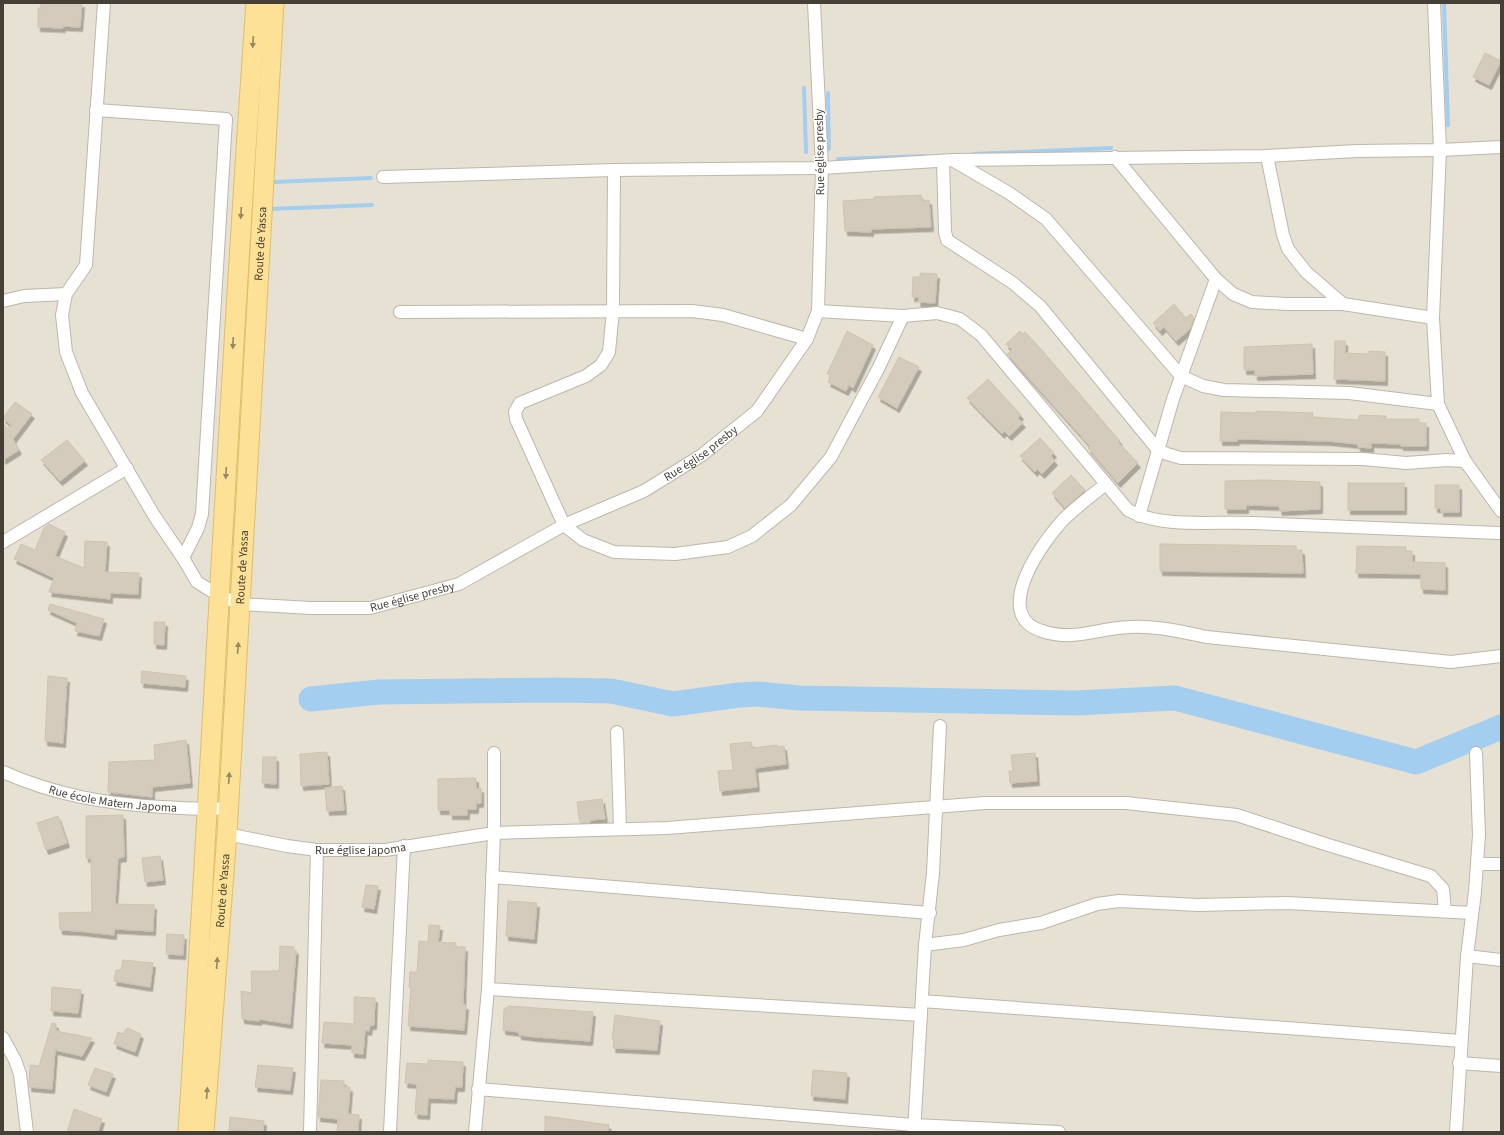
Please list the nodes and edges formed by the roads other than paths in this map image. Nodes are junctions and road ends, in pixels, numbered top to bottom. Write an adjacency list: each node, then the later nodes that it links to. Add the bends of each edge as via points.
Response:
1 (104, 3): 6 (street)
2 (256, 3): 15 (main road, Route de Yassa, one-way to 15)
3 (274, 3): 16 (main road, Route de Yassa)
4 (814, 3): 12 (street, Rue église presby)
5 (1434, 3): 8 (street)
6 (96, 110): 18 (street, via 86,265); 38 (street, via 226,119 202,514)
7 (1501, 147): 8 (street)
8 (1440, 150): 9 (street); 25 (street)
9 (1267, 156): 10 (street); 20 (street, via 1288,249 1306,272)
10 (1115, 157): 11 (street); 17 (street)
11 (948, 161): 12 (street); 27 (street, via 1009,193 1046,219); 29 (street, via 945,232 947,240 1013,283 1040,306)
12 (822, 168): 13 (street); 22 (street, Rue église presby)
13 (614, 170): 14 (street); 21 (street)
14 (383, 177)
15 (242, 189): 16 (main road); 39 (main road, Route de Yassa, one-way to 39)
16 (263, 190): 40 (main road, Route de Yassa)
17 (1216, 279): 20 (street, via 1233,294 1252,302); 27 (street)
18 (66, 294): 19 (street, via 24,296); 31 (street, Rue église presby, via 62,315 66,352 82,393)
19 (3, 301)
20 (1343, 304): 25 (street)
21 (613, 311): 23 (street); 26 (street, via 692,311); 35 (street, via 609,352 601,365 586,376 520,403 515,412 516,420)
22 (818, 311): 24 (street); 26 (street, Rue église presby)
23 (400, 312)
24 (903, 316): 32 (street, via 937,313 960,320 981,335); 35 (street, via 831,457 791,505 752,536 728,546 675,554 614,552 583,540)
25 (1433, 318): 28 (street)
26 (807, 338): 35 (street, Rue église presby, via 757,411 702,455 644,491)
27 (1181, 376): 28 (street, via 1203,386 1224,390 1349,393); 29 (street)
28 (1438, 404): 30 (street)
29 (1158, 450): 30 (street, via 1181,458); 34 (street)
30 (1465, 461): 33 (street)
31 (127, 468): 37 (street); 38 (street, Rue église presby)
32 (1106, 484): 34 (street, via 1128,510); 41 (street, via 1066,517 1040,548 1020,589 1019,609 1028,624 1041,631 1059,635 1087,635 1129,626 1172,630 1207,637 1451,662)
33 (1501, 511)
34 (1139, 516): 36 (street, via 1163,522)
35 (564, 525): 40 (street, Rue église presby, via 459,584 370,608)
36 (1501, 533)
37 (3, 542)
38 (183, 558): 39 (street, Rue église presby, via 197,582)
39 (218, 595): 40 (street, Rue église presby); 49 (main road, Route de Yassa)
40 (240, 604): 47 (main road, Route de Yassa, one-way to 40)
41 (1501, 656)
42 (940, 726): 48 (street)
43 (617, 732): 50 (street)
44 (494, 753): 51 (street)
45 (1476, 753): 55 (street, via 1479,835)
46 (3, 772): 49 (street, Rue école Matern Japoma, via 65,795 126,805)
47 (227, 808): 49 (street, Rue école Matern Japoma); 52 (main road, Route de Yassa)
48 (935, 808): 50 (street, Rue église japoma, via 667,828); 58 (street, Rue église japoma, via 985,803 1126,803 1238,815 1432,876 1443,889); 59 (street)
49 (208, 810): 74 (main road, Route de Yassa)
50 (620, 828): 51 (street, Rue église japoma)
51 (494, 833): 53 (street, Rue église japoma); 57 (street)
52 (227, 834): 54 (street, Rue église japoma); 75 (main road, Route de Yassa, one-way to 52)
53 (404, 846): 54 (street, Rue église japoma, via 385,850); 77 (street)
54 (317, 850): 76 (street)
55 (1477, 864): 56 (street); 60 (street)
56 (1501, 864)
57 (492, 877): 59 (street); 64 (street)
58 (1445, 911): 60 (street); 61 (street, via 1287,903 1198,905 1119,901 1097,904 1040,923 999,930 964,940)
59 (930, 913): 61 (street)
60 (1472, 913): 62 (street)
61 (925, 945): 65 (street)
62 (1467, 956): 63 (street); 68 (street)
63 (1501, 960)
64 (488, 989): 66 (street); 71 (street)
65 (922, 1001): 66 (street); 68 (street)
66 (921, 1015): 72 (street)
67 (3, 1038): 73 (street, via 20,1074)
68 (1461, 1041): 69 (street)
69 (1460, 1063): 70 (street); 80 (street)
70 (1501, 1066)
71 (478, 1089): 72 (street); 78 (street)
72 (914, 1129): 79 (street)
73 (27, 1132)
74 (188, 1132)
75 (204, 1132)
76 (310, 1132)
77 (390, 1132)
78 (475, 1132)
79 (1059, 1132)
80 (1456, 1132)

